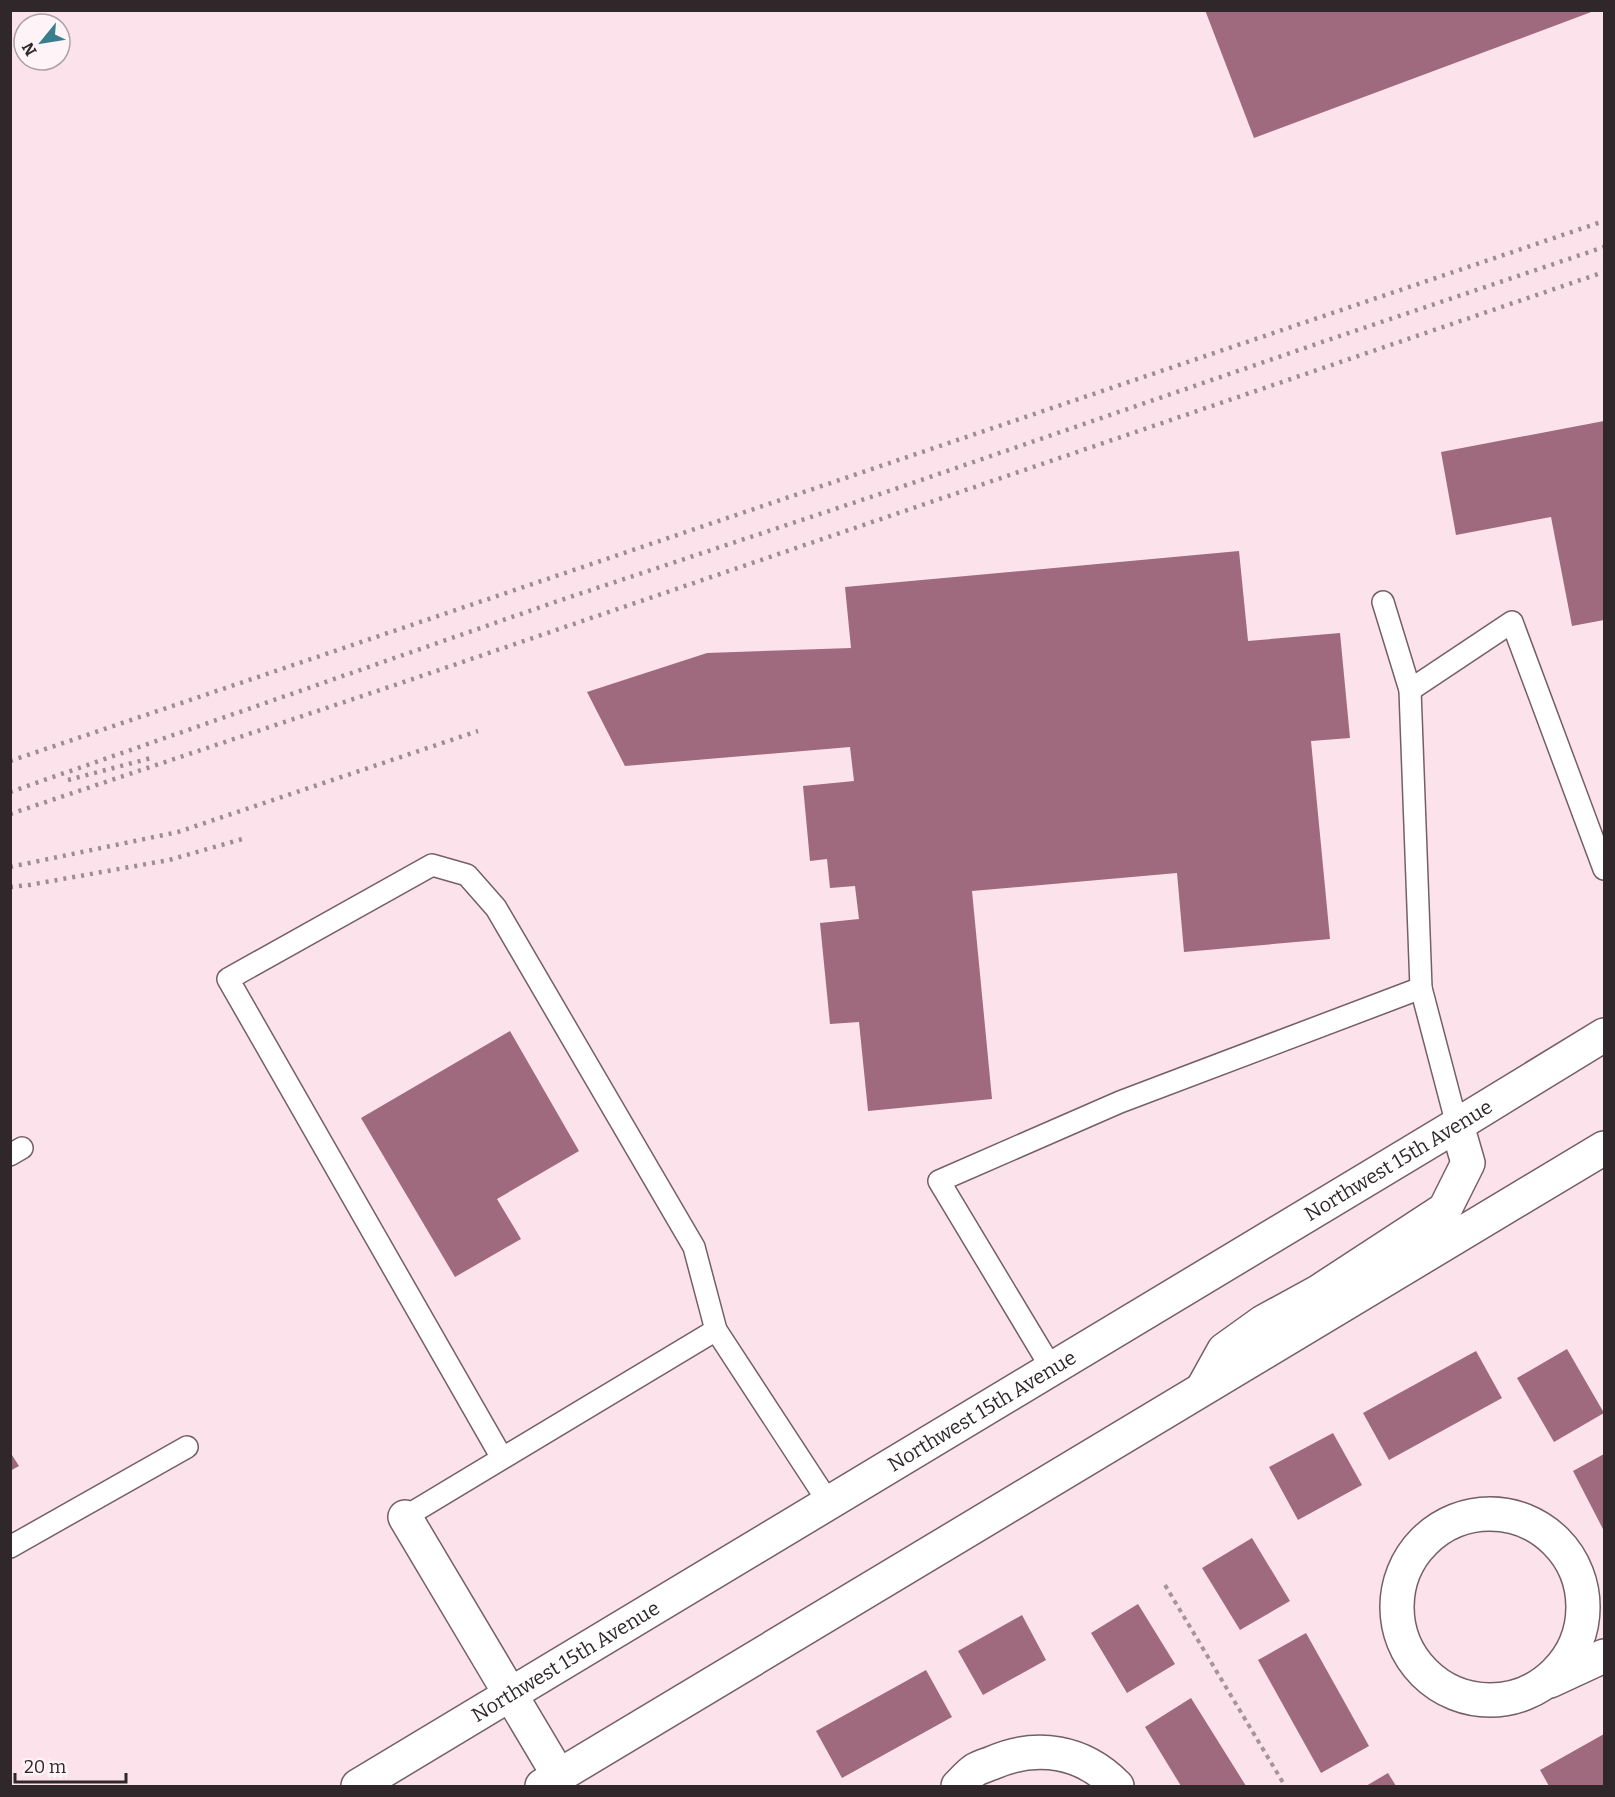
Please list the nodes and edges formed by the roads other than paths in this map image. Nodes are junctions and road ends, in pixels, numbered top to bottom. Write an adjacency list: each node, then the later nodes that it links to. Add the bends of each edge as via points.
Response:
1 (1383, 602): 2 (lane)
2 (1410, 690): 3 (lane, via 1512,622); 4 (lane)
3 (1605, 869)
4 (1421, 988): 6 (lane); 9 (lane, via 1120,1102 939,1181)
5 (1605, 1035): 6 (street, Northwest 15th Avenue)
6 (1457, 1125): 9 (street, Northwest 15th Avenue); 10 (street, via 1468,1163 1444,1209 1224,1350)
7 (1605, 1148): 10 (street)
8 (716, 1330): 12 (lane); 12 (lane, via 694,1247 496,908 467,875 432,865 228,980); 13 (lane)
9 (1052, 1369): 13 (street, Northwest 15th Avenue)
10 (1202, 1390): 19 (street)
11 (187, 1447): 15 (lane)
12 (502, 1458): 14 (lane)
13 (829, 1503): 17 (street, Northwest 15th Avenue)
14 (405, 1518): 17 (street)
15 (10, 1547)
16 (1605, 1656): 18 (street)
17 (511, 1694): 19 (street); 20 (street, Northwest 15th Avenue)
18 (1519, 1696): 18 (street, via 1488,1700 1457,1694 1429,1678 1409,1654 1398,1625 1397,1593 1407,1563 1426,1538 1452,1521 1481,1513 1511,1516 1530,1523 1561,1547 1577,1573 1583,1603 1579,1633 1571,1651 1546,1682)
19 (551, 1781)
20 (358, 1786)
21 (958, 1786): 22 (street, via 975,1770 1011,1754 1047,1751 1085,1762)
22 (1117, 1786)

